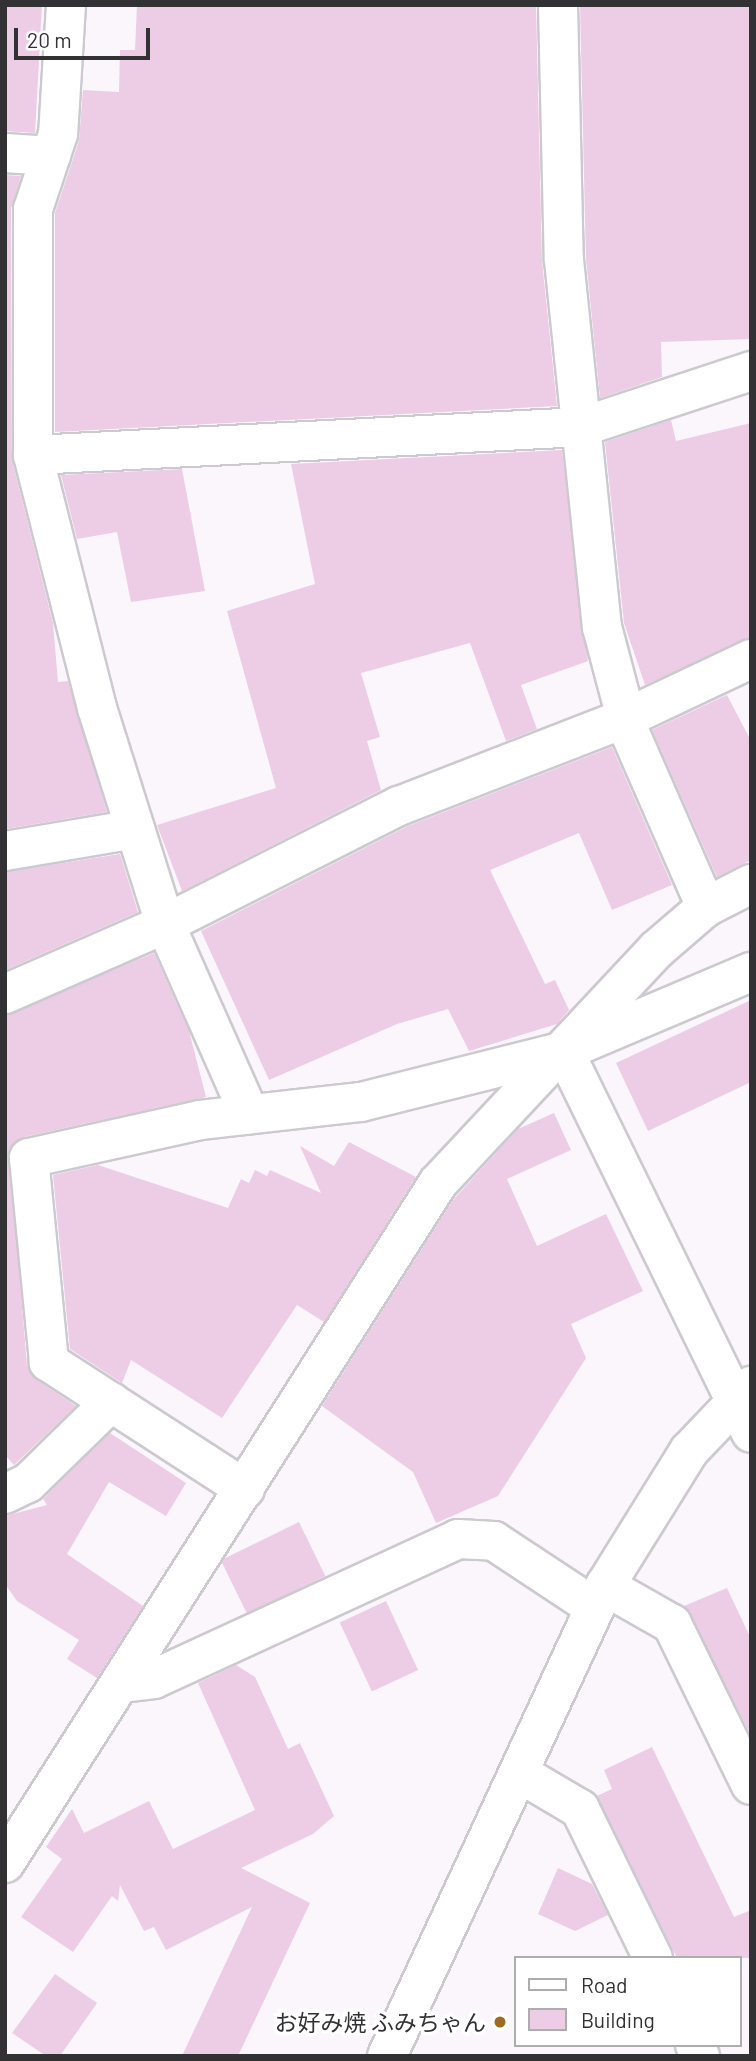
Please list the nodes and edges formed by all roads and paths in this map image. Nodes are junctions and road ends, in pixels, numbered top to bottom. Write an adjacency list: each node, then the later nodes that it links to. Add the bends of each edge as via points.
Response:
1 (66, 5): 4 (street)
2 (558, 5): 6 (street, via 564,260)
3 (5, 153): 4 (street)
4 (51, 156): 7 (street, via 33,209)
5 (751, 371): 6 (street)
6 (581, 427): 7 (street); 9 (street, via 602,627)
7 (24, 445): 10 (street)
8 (751, 659): 9 (street)
9 (626, 718): 13 (street); 14 (street, via 399,806)
10 (135, 829): 11 (street); 14 (street)
11 (5, 851)
12 (751, 884): 13 (street)
13 (706, 907): 17 (street, via 656,950)
14 (165, 924): 16 (street); 18 (street)
15 (751, 972): 17 (street)
16 (5, 994)
17 (564, 1051): 18 (street, via 361,1102); 20 (street); 21 (street, via 438,1183)
18 (249, 1114): 19 (street, via 29,1158 49,1362)
19 (111, 1402): 21 (street); 22 (street, via 28,1483)
20 (746, 1407): 23 (street, via 690,1451)
21 (245, 1489): 24 (street)
22 (5, 1494)
23 (599, 1596): 24 (street, via 494,1542 457,1539 153,1679); 25 (street); 26 (street, via 672,1623)
24 (123, 1683): 27 (street)
25 (519, 1773): 28 (street, via 580,1809); 29 (street)
26 (751, 1785)
27 (5, 1863)
28 (652, 1956)
29 (387, 2056)

